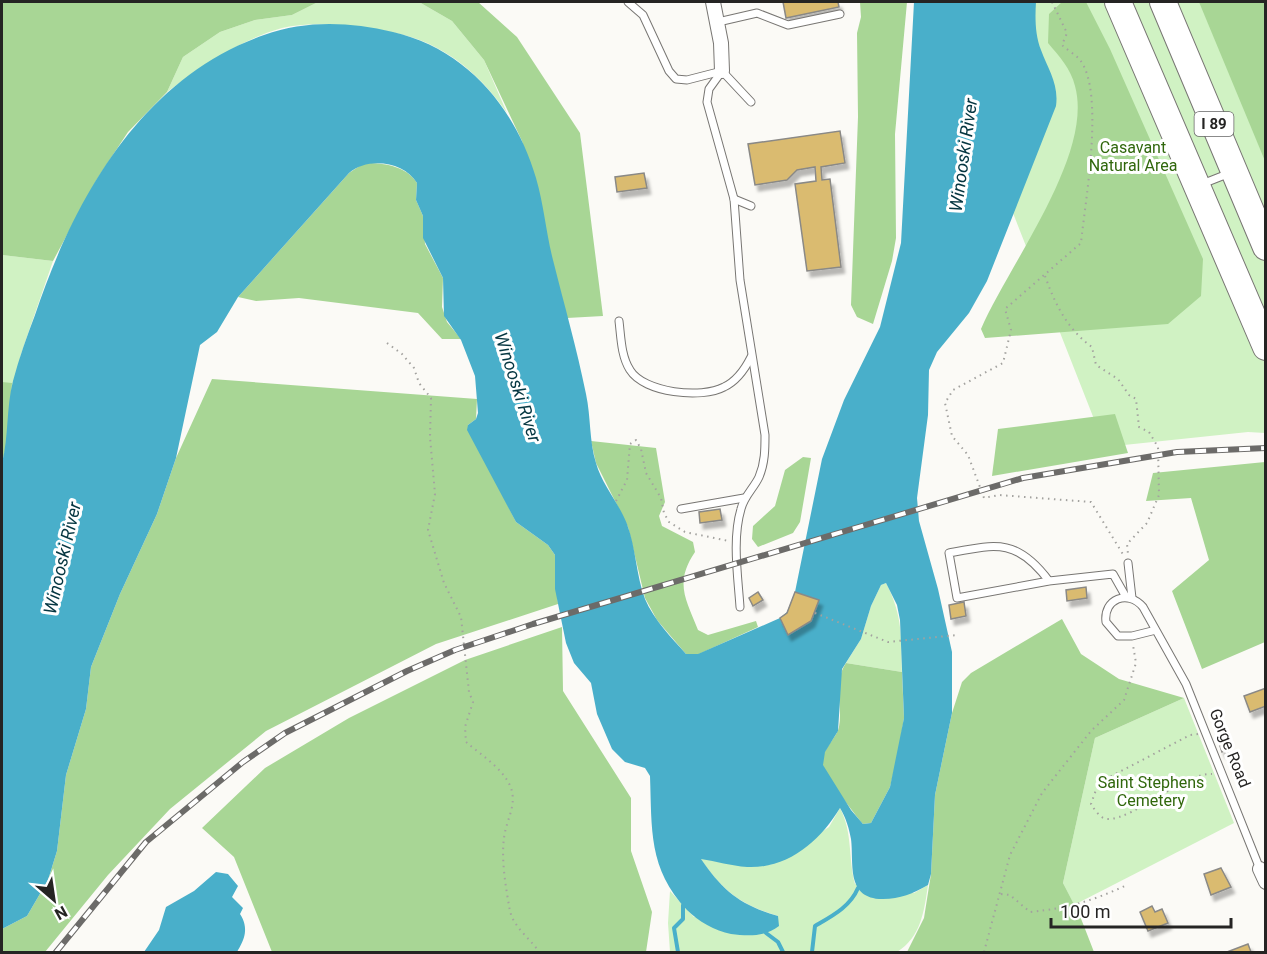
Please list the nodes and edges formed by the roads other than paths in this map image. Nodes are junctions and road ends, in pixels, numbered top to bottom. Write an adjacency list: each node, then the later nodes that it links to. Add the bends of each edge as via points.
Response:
1 (627, 2): 7 (lane, via 643,15 676,79)
2 (713, 2): 6 (street)
3 (1164, 2): 9 (highway, I 89)
4 (1119, 4): 10 (highway, I 89)
5 (840, 14): 6 (lane, via 788,25 757,13)
6 (718, 22): 7 (street)
7 (722, 71): 8 (lane); 11 (lane, via 709,89 707,102)
8 (751, 102)
9 (1233, 172): 10 (lane); 13 (highway, I 89)
10 (1196, 186): 15 (highway, I 89)
11 (734, 199): 12 (lane); 16 (lane)
12 (751, 206)
13 (1266, 247)
14 (619, 321): 16 (lane, via 624,358 630,371 638,379 665,390 702,393 723,388 737,379)
15 (1266, 347)
16 (751, 357): 17 (lane, via 761,398 765,457 759,478)
17 (744, 498): 18 (lane); 22 (lane, via 738,542)
18 (681, 509)
19 (1128, 563): 21 (lane)
20 (1049, 581): 20 (lane, via 957,598 949,554 993,545 1011,547 1029,558); 21 (lane, Gorge Road, via 1113,574)
21 (1129, 597): 23 (lane, Gorge Road, via 1143,607); 23 (lane, via 1109,604 1106,622 1118,636)
22 (740, 607)
23 (1156, 630): 24 (lane, Gorge Road, via 1186,684)
24 (1263, 875)

